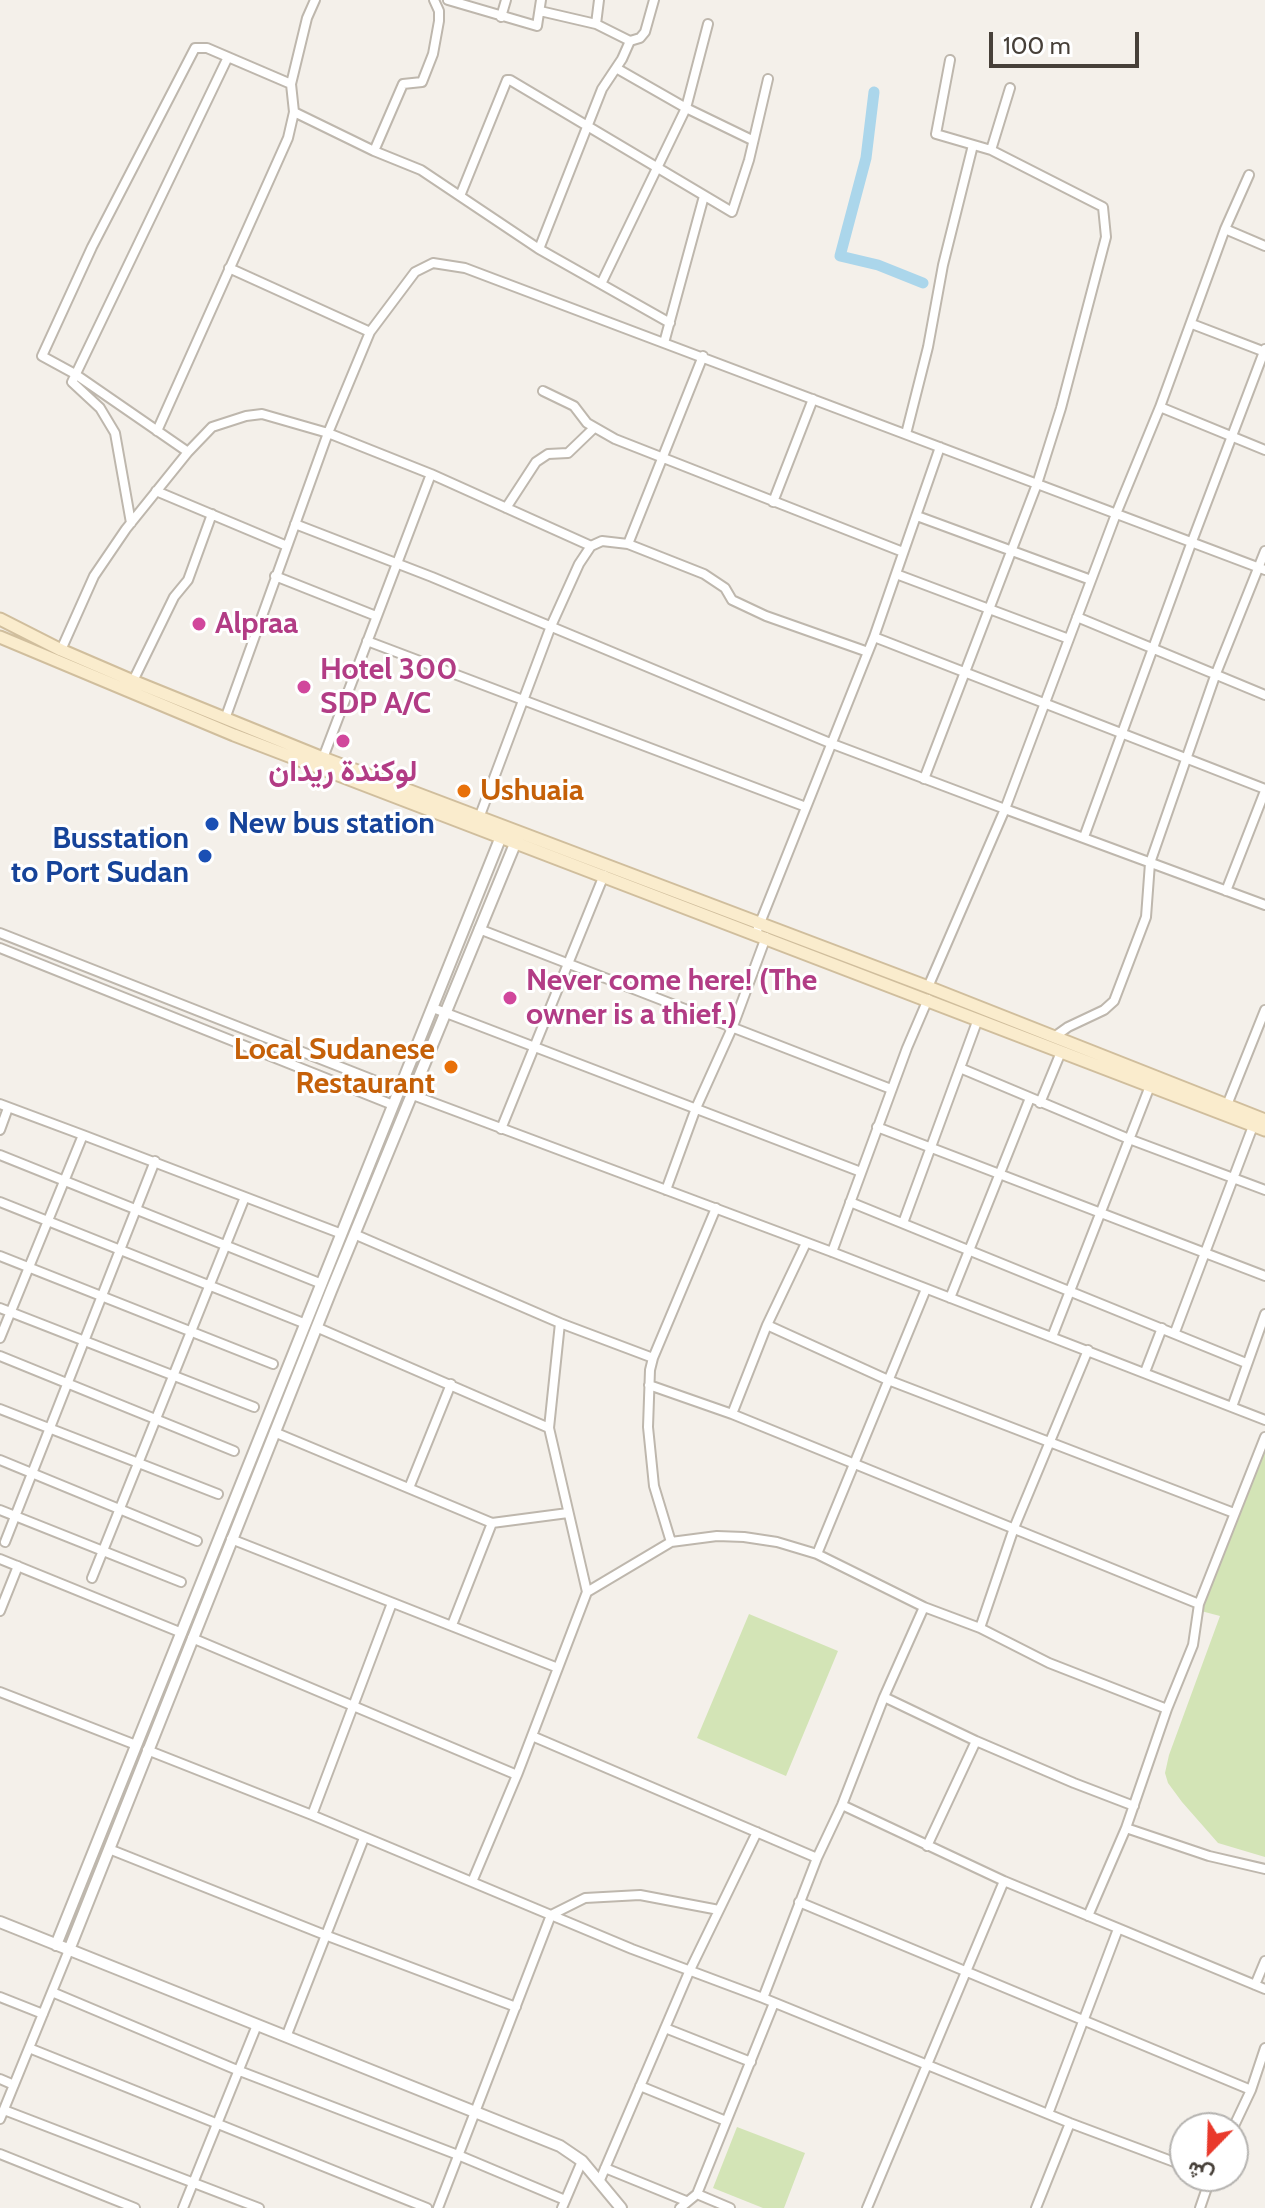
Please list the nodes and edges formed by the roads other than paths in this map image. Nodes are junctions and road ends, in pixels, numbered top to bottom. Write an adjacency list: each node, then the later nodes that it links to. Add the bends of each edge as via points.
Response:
1 (315, 0): 17 (street)
2 (434, 0): 25 (street, via 439,21 422,82 403,84)
3 (448, 0): 9 (street)
4 (506, 0): 9 (street)
5 (541, 0): 8 (street)
6 (599, 0): 10 (street)
7 (654, 0): 12 (street, via 645,32)
8 (540, 11): 9 (street, via 537,26); 10 (street)
9 (501, 17)
10 (596, 24): 12 (street)
11 (708, 24): 19 (street)
12 (630, 41): 15 (street)
13 (228, 57): 17 (street); 41 (street); 41 (street, via 201,47 191,53 92,247 42,356)
14 (950, 60): 23 (street, via 936,133)
15 (616, 68): 19 (street); 21 (street)
16 (768, 79): 22 (street)
17 (291, 84): 20 (street)
18 (1010, 88): 24 (street)
19 (686, 108): 22 (street); 26 (street)
20 (294, 112): 25 (street); 33 (street, via 288,138)
21 (588, 128): 26 (street); 28 (street, via 507,80); 32 (street)
22 (752, 140): 29 (street, via 735,211)
23 (973, 145): 24 (street); 48 (street)
24 (991, 150): 55 (street, via 1103,207 1106,219 1106,237)
25 (374, 151): 28 (street, via 421,170)
26 (656, 169): 29 (street); 34 (street)
27 (1249, 175): 30 (street)
28 (460, 196): 32 (street)
29 (704, 196): 35 (street)
30 (1225, 229): 31 (street); 36 (street)
31 (1265, 246)
32 (539, 249): 34 (street)
33 (229, 268): 37 (street); 46 (street)
34 (601, 284): 35 (street)
35 (670, 323): 38 (street)
36 (1192, 324): 39 (street); 44 (street)
37 (370, 332): 38 (street, via 415,272 433,263 465,268); 47 (street)
38 (664, 343): 40 (street)
39 (1265, 351): 49 (street)
40 (703, 356): 43 (street); 53 (street)
41 (75, 374): 46 (street); 62 (street, via 72,382 100,408 115,433)
42 (543, 391): 45 (street, via 574,406)
43 (813, 399): 48 (street); 57 (street)
44 (1160, 407): 49 (street); 60 (street)
45 (594, 428): 53 (street); 58 (street, via 568,453 548,454 536,462)
46 (157, 431): 52 (street)
47 (328, 433): 52 (street, via 254,415 212,427); 54 (street); 63 (street)
48 (906, 434): 50 (street)
49 (1231, 436): 51 (street); 65 (street)
50 (940, 447): 55 (street); 61 (street)
51 (1265, 450)
52 (188, 452): 56 (street)
53 (662, 459): 57 (street); 64 (street)
54 (431, 474): 58 (street); 71 (street)
55 (1037, 484): 60 (street); 68 (street)
56 (156, 491): 59 (street); 62 (street)
57 (773, 502): 70 (street)
58 (506, 508): 67 (street)
59 (212, 514): 66 (street); 90 (street, via 188,580 174,597)
60 (1116, 514): 65 (street); 75 (street)
61 (917, 516): 68 (street); 70 (street)
62 (131, 523): 86 (street, via 94,576)
63 (295, 524): 66 (street); 71 (street)
64 (628, 544): 67 (street, via 606,540); 87 (street, via 710,577 732,600 766,616)
65 (1191, 544): 72 (street); 85 (street)
66 (287, 546): 74 (street)
67 (591, 546): 80 (street)
68 (1013, 550): 75 (street); 76 (street)
69 (1265, 551): 72 (street)
70 (903, 552): 73 (street)
71 (397, 562): 77 (street); 80 (street)
72 (1262, 569): 89 (street)
73 (896, 574): 76 (street); 82 (street)
74 (275, 576): 77 (street); 94 (street)
75 (1091, 580): 78 (street)
76 (991, 608): 83 (street); 88 (street)
77 (376, 616): 84 (street)
78 (1077, 617): 83 (street); 85 (street)
79 (0, 619): 86 (main road)
80 (551, 626): 92 (street); 96 (street)
81 (0, 637): 104 (main road, via 222,730)
82 (874, 637): 87 (street); 88 (street)
83 (1069, 639): 93 (street)
84 (367, 641): 92 (street); 97 (street)
85 (1153, 648): 89 (street); 95 (street)
86 (61, 650): 90 (main road)
87 (868, 652): 96 (street)
88 (966, 672): 93 (street); 99 (street)
89 (1215, 676): 91 (street); 98 (street)
90 (133, 681): 94 (main road)
91 (1265, 695)
92 (523, 701): 101 (street); 103 (street)
93 (1043, 705): 95 (street); 102 (street)
94 (225, 719): 97 (main road)
95 (1120, 733): 98 (street); 105 (street)
96 (830, 743): 99 (street); 101 (street)
97 (323, 758): 103 (main road)
98 (1187, 760): 100 (street); 107 (street)
99 (924, 779): 102 (street)
100 (1265, 790): 109 (street)
101 (806, 807): 112 (street)
102 (1005, 809): 105 (street); 116 (street)
103 (479, 818): 104 (main road)
104 (503, 832): 106 (main road); 117 (street)
105 (1084, 837): 107 (street)
106 (518, 838): 108 (main road); 111 (street); 112 (main road)
107 (1150, 863): 109 (street); 123 (street, via 1146,917 1114,1001)
108 (604, 875): 112 (main road); 115 (street)
109 (1226, 891): 110 (street)
110 (1265, 905)
111 (479, 929): 115 (street); 119 (street)
112 (761, 931): 116 (main road); 122 (street)
113 (0, 933): 121 (street)
114 (0, 948): 124 (street)
115 (569, 963): 122 (street); 125 (street)
116 (928, 993): 120 (main road); 123 (main road); 129 (street)
117 (433, 1008): 119 (street); 130 (street)
118 (1265, 1010): 134 (street)
119 (445, 1012): 125 (street); 130 (street)
120 (978, 1019): 126 (main road); 127 (street)
121 (232, 1024): 124 (street); 130 (street)
122 (733, 1026): 129 (street); 136 (street)
123 (1054, 1037): 134 (main road)
124 (226, 1038): 133 (street)
125 (536, 1047): 136 (street); 140 (street)
126 (1061, 1052): 128 (main road); 132 (street)
127 (960, 1068): 131 (street); 144 (street)
128 (1150, 1086): 139 (main road); 143 (street)
129 (891, 1089): 138 (street)
130 (405, 1092): 133 (street); 140 (street); 162 (street)
131 (1030, 1098): 132 (street); 148 (street)
132 (1040, 1103): 143 (street)
133 (393, 1105): 161 (street)
134 (1227, 1105): 137 (main road)
135 (4, 1106): 141 (street); 142 (street)
136 (696, 1108): 147 (street); 151 (street)
137 (1265, 1120)
138 (877, 1127): 144 (street); 147 (street)
139 (1259, 1128): 149 (street)
140 (501, 1129): 151 (street)
141 (0, 1130)
142 (83, 1135): 146 (street); 150 (street)
143 (1129, 1139): 149 (street); 158 (street)
144 (929, 1147): 148 (street); 160 (street)
145 (0, 1155): 150 (street)
146 (155, 1161): 153 (street); 157 (street)
147 (861, 1172): 155 (street)
148 (1000, 1175): 158 (street); 166 (street)
149 (1234, 1179): 152 (street); 168 (street)
150 (63, 1180): 157 (street); 159 (street)
151 (666, 1190): 156 (street)
152 (1265, 1190)
153 (245, 1197): 161 (street); 164 (street)
154 (0, 1202): 159 (street)
155 (850, 1202): 160 (street); 167 (street)
156 (716, 1208): 163 (street); 192 (street)
157 (136, 1209): 164 (street); 165 (street)
158 (1101, 1214): 168 (street); 175 (street)
159 (47, 1220): 165 (street); 170 (street)
160 (903, 1223): 166 (street)
161 (342, 1234): 172 (street)
162 (354, 1234): 181 (street); 183 (street)
163 (806, 1243): 167 (street); 182 (street)
164 (227, 1245): 172 (street); 173 (street)
165 (121, 1249): 173 (street); 177 (street)
166 (970, 1250): 175 (street); 176 (street)
167 (832, 1252): 174 (street)
168 (1206, 1254): 171 (street); 186 (street)
169 (0, 1256): 170 (street)
170 (29, 1268): 177 (street); 179 (street)
171 (1265, 1276)
172 (322, 1284): 183 (street)
173 (210, 1286): 183 (street); 185 (street)
174 (926, 1289): 176 (street); 197 (street)
175 (1069, 1292): 184 (street); 187 (street)
176 (950, 1298): 187 (street)
177 (103, 1299): 185 (street); 189 (street)
178 (0, 1308): 179 (street)
179 (11, 1312): 188 (street); 189 (street)
180 (1265, 1314): 193 (street)
181 (560, 1323): 192 (street); 208 (street)
182 (767, 1325): 197 (street); 204 (street)
183 (311, 1326): 199 (street); 209 (street); 217 (street)
184 (1162, 1328): 186 (street); 195 (street)
185 (192, 1332): 194 (street); 196 (street)
186 (1175, 1332): 193 (street)
187 (1052, 1337): 190 (street)
188 (0, 1338)
189 (85, 1342): 196 (street); 198 (street)
190 (1088, 1350): 195 (street); 211 (street)
191 (0, 1356): 198 (street)
192 (653, 1358): 200 (street)
193 (1246, 1363): 202 (street)
194 (273, 1364)
195 (1145, 1372): 202 (street)
196 (175, 1377): 201 (street); 205 (street)
197 (888, 1380): 211 (street); 215 (street)
198 (68, 1384): 205 (street); 207 (street)
199 (451, 1384): 208 (street); 218 (street)
200 (649, 1385): 204 (street); 230 (street, via 654,1486)
201 (254, 1407)
202 (1232, 1407): 206 (street)
203 (0, 1409): 207 (street)
204 (732, 1414): 215 (street)
205 (157, 1419): 212 (street); 214 (street)
206 (1265, 1420)
207 (51, 1428): 214 (street); 216 (street)
208 (549, 1428): 222 (street)
209 (274, 1432): 217 (street); 218 (street)
210 (1265, 1437): 223 (street)
211 (1051, 1442): 223 (street); 226 (street)
212 (234, 1451)
213 (0, 1460): 216 (street)
214 (139, 1463): 219 (street); 220 (street)
215 (855, 1464): 226 (street); 232 (street)
216 (32, 1474): 220 (street); 224 (street)
217 (248, 1481): 227 (street); 244 (street)
218 (409, 1488): 225 (street)
219 (218, 1494)
220 (120, 1509): 228 (street); 231 (street)
221 (0, 1510): 224 (street)
222 (568, 1513): 225 (street); 237 (street)
223 (1234, 1513): 239 (street)
224 (15, 1517): 229 (street); 231 (street)
225 (492, 1523): 242 (street)
226 (1014, 1528): 239 (street); 243 (street)
227 (231, 1539): 238 (street); 244 (street)
228 (197, 1541)
229 (5, 1542)
230 (671, 1542): 232 (street, via 744,1537); 237 (street)
231 (103, 1552): 235 (street); 236 (street)
232 (817, 1554): 240 (street)
233 (0, 1559): 234 (street)
234 (18, 1566): 241 (street); 244 (street)
235 (92, 1578)
236 (181, 1582)
237 (587, 1592): 245 (street)
238 (392, 1603): 242 (street); 248 (street)
239 (1199, 1604): 249 (street, via 1193,1645)
240 (924, 1607): 243 (street); 247 (street)
241 (0, 1611)
242 (452, 1625): 245 (street)
243 (980, 1628): 249 (street, via 1049,1663)
244 (187, 1636): 248 (street); 252 (street)
245 (558, 1668): 250 (street)
246 (0, 1692): 252 (street)
247 (884, 1697): 251 (street); 254 (street)
248 (353, 1707): 253 (street); 256 (street)
249 (1167, 1709): 255 (street)
250 (532, 1736): 253 (street); 258 (street)
251 (976, 1741): 255 (street); 260 (street)
252 (142, 1748): 256 (street); 261 (street); 273 (street)
253 (517, 1775): 265 (street)
254 (842, 1805): 260 (street); 262 (street)
255 (1134, 1806): 257 (street)
256 (312, 1815): 259 (street)
257 (1126, 1828): 263 (street); 269 (street)
258 (757, 1832): 262 (street); 267 (street)
259 (364, 1838): 265 (street); 272 (street)
260 (927, 1846): 264 (street)
261 (109, 1849): 272 (street); 274 (street)
262 (817, 1858): 266 (street)
263 (1265, 1869)
264 (1004, 1881): 269 (street); 277 (street)
265 (472, 1882): 268 (street)
266 (799, 1902): 277 (street); 283 (street)
267 (719, 1910): 268 (street, via 640,1895 585,1898); 278 (street)
268 (551, 1915): 278 (street); 285 (street)
269 (1088, 1916): 271 (street)
270 (0, 1922): 273 (street)
271 (1118, 1929): 279 (street); 287 (street)
272 (325, 1935): 285 (street); 290 (street)
273 (56, 1945): 274 (street); 276 (street)
274 (69, 1950): 276 (street); 288 (street)
275 (1265, 1961): 279 (street)
276 (60, 1970): 281 (street)
277 (968, 1971): 287 (street); 294 (street)
278 (689, 1972): 283 (street); 289 (street)
279 (1255, 1985): 280 (street)
280 (1265, 1989)
281 (52, 1992): 286 (street); 295 (street)
282 (0, 1997): 286 (street)
283 (763, 1998): 284 (street)
284 (774, 2003): 293 (street); 294 (street)
285 (516, 2007): 300 (street)
286 (43, 2014): 291 (street)
287 (1084, 2020): 299 (street); 303 (street)
288 (257, 2025): 290 (street); 295 (street)
289 (665, 2028): 293 (street); 298 (street)
290 (286, 2037): 300 (street)
291 (29, 2048): 297 (street); 306 (street)
292 (1265, 2048): 299 (street)
293 (751, 2062): 304 (street)
294 (925, 2064): 303 (street); 324 (street)
295 (237, 2070): 306 (street); 308 (street)
296 (0, 2079): 297 (street)
297 (14, 2085): 302 (street)
298 (640, 2086): 304 (street); 311 (street)
299 (1251, 2090): 301 (street)
300 (474, 2111): 308 (street); 310 (street, via 560,2146)
301 (1241, 2112)
302 (2, 2114): 313 (street)
303 (1048, 2114): 305 (street)
304 (726, 2121): 314 (street)
305 (1070, 2123): 309 (street); 325 (street)
306 (217, 2125): 313 (street); 320 (street)
307 (0, 2154): 317 (street)
308 (458, 2155): 315 (street); 321 (street)
309 (1169, 2160)
310 (582, 2161): 312 (street); 315 (street)
311 (605, 2168): 312 (street); 316 (street)
312 (600, 2180): 322 (street)
313 (194, 2183): 318 (street); 319 (street)
314 (697, 2194): 316 (street); 323 (street)
315 (564, 2204)
316 (683, 2204)
317 (135, 2208)
318 (183, 2208)
319 (259, 2208)
320 (427, 2208)
321 (438, 2208)
322 (621, 2208)
323 (730, 2208)
324 (867, 2208)
325 (1036, 2208)

